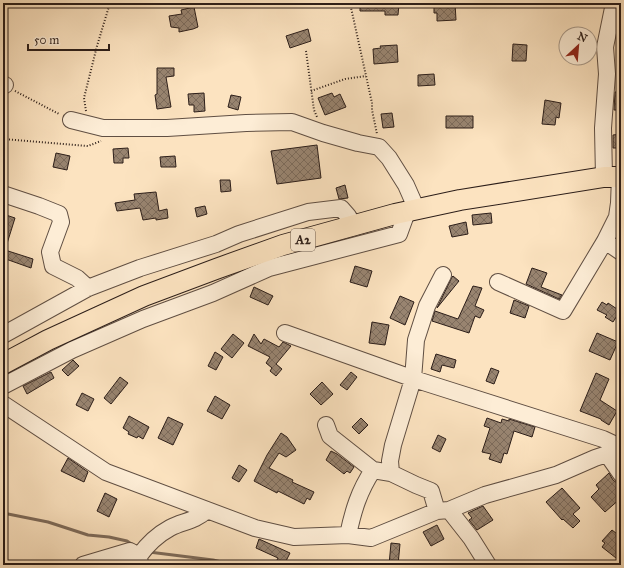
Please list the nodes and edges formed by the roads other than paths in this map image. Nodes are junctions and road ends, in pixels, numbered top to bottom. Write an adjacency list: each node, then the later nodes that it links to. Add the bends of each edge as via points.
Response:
1 (614, 3): 3 (street, via 605,47 607,74 603,128)
2 (71, 120): 5 (street, via 103,128 292,122 323,133 379,147 406,185)
3 (615, 177): 5 (main road, A2, via 460,200); 7 (street, via 619,203 617,217)
4 (3, 194): 11 (street, via 59,214 61,222 50,252 53,266 77,278)
5 (412, 211): 6 (main road, A2); 16 (street, via 399,234 270,268 79,347)
6 (354, 226): 11 (street, via 341,208 308,212); 14 (main road, A2, via 283,245 151,293 48,340)
7 (605, 241): 8 (street); 10 (street, via 563,311)
8 (621, 252)
9 (443, 275): 15 (street, via 427,306 416,340)
10 (498, 282)
11 (88, 288): 13 (street)
12 (285, 333): 15 (street)
13 (3, 335)
14 (3, 364)
15 (413, 379): 19 (street, via 603,439); 21 (street, via 393,445)
16 (3, 386)
17 (3, 404): 23 (street, via 106,472)
18 (326, 425): 20 (street, via 330,436)
19 (616, 449): 22 (street); 24 (street, via 556,474)
20 (373, 470): 21 (street); 25 (street, via 354,506)
21 (391, 473): 24 (street, via 431,491)
22 (621, 474)
23 (207, 510): 25 (street, via 255,528 294,537); 26 (street, via 199,517 170,528 148,544)
24 (443, 511): 25 (street, via 371,538); 28 (street, via 471,538)
25 (348, 536)
26 (139, 560): 27 (street, via 130,551)
27 (83, 565)
28 (488, 565)

